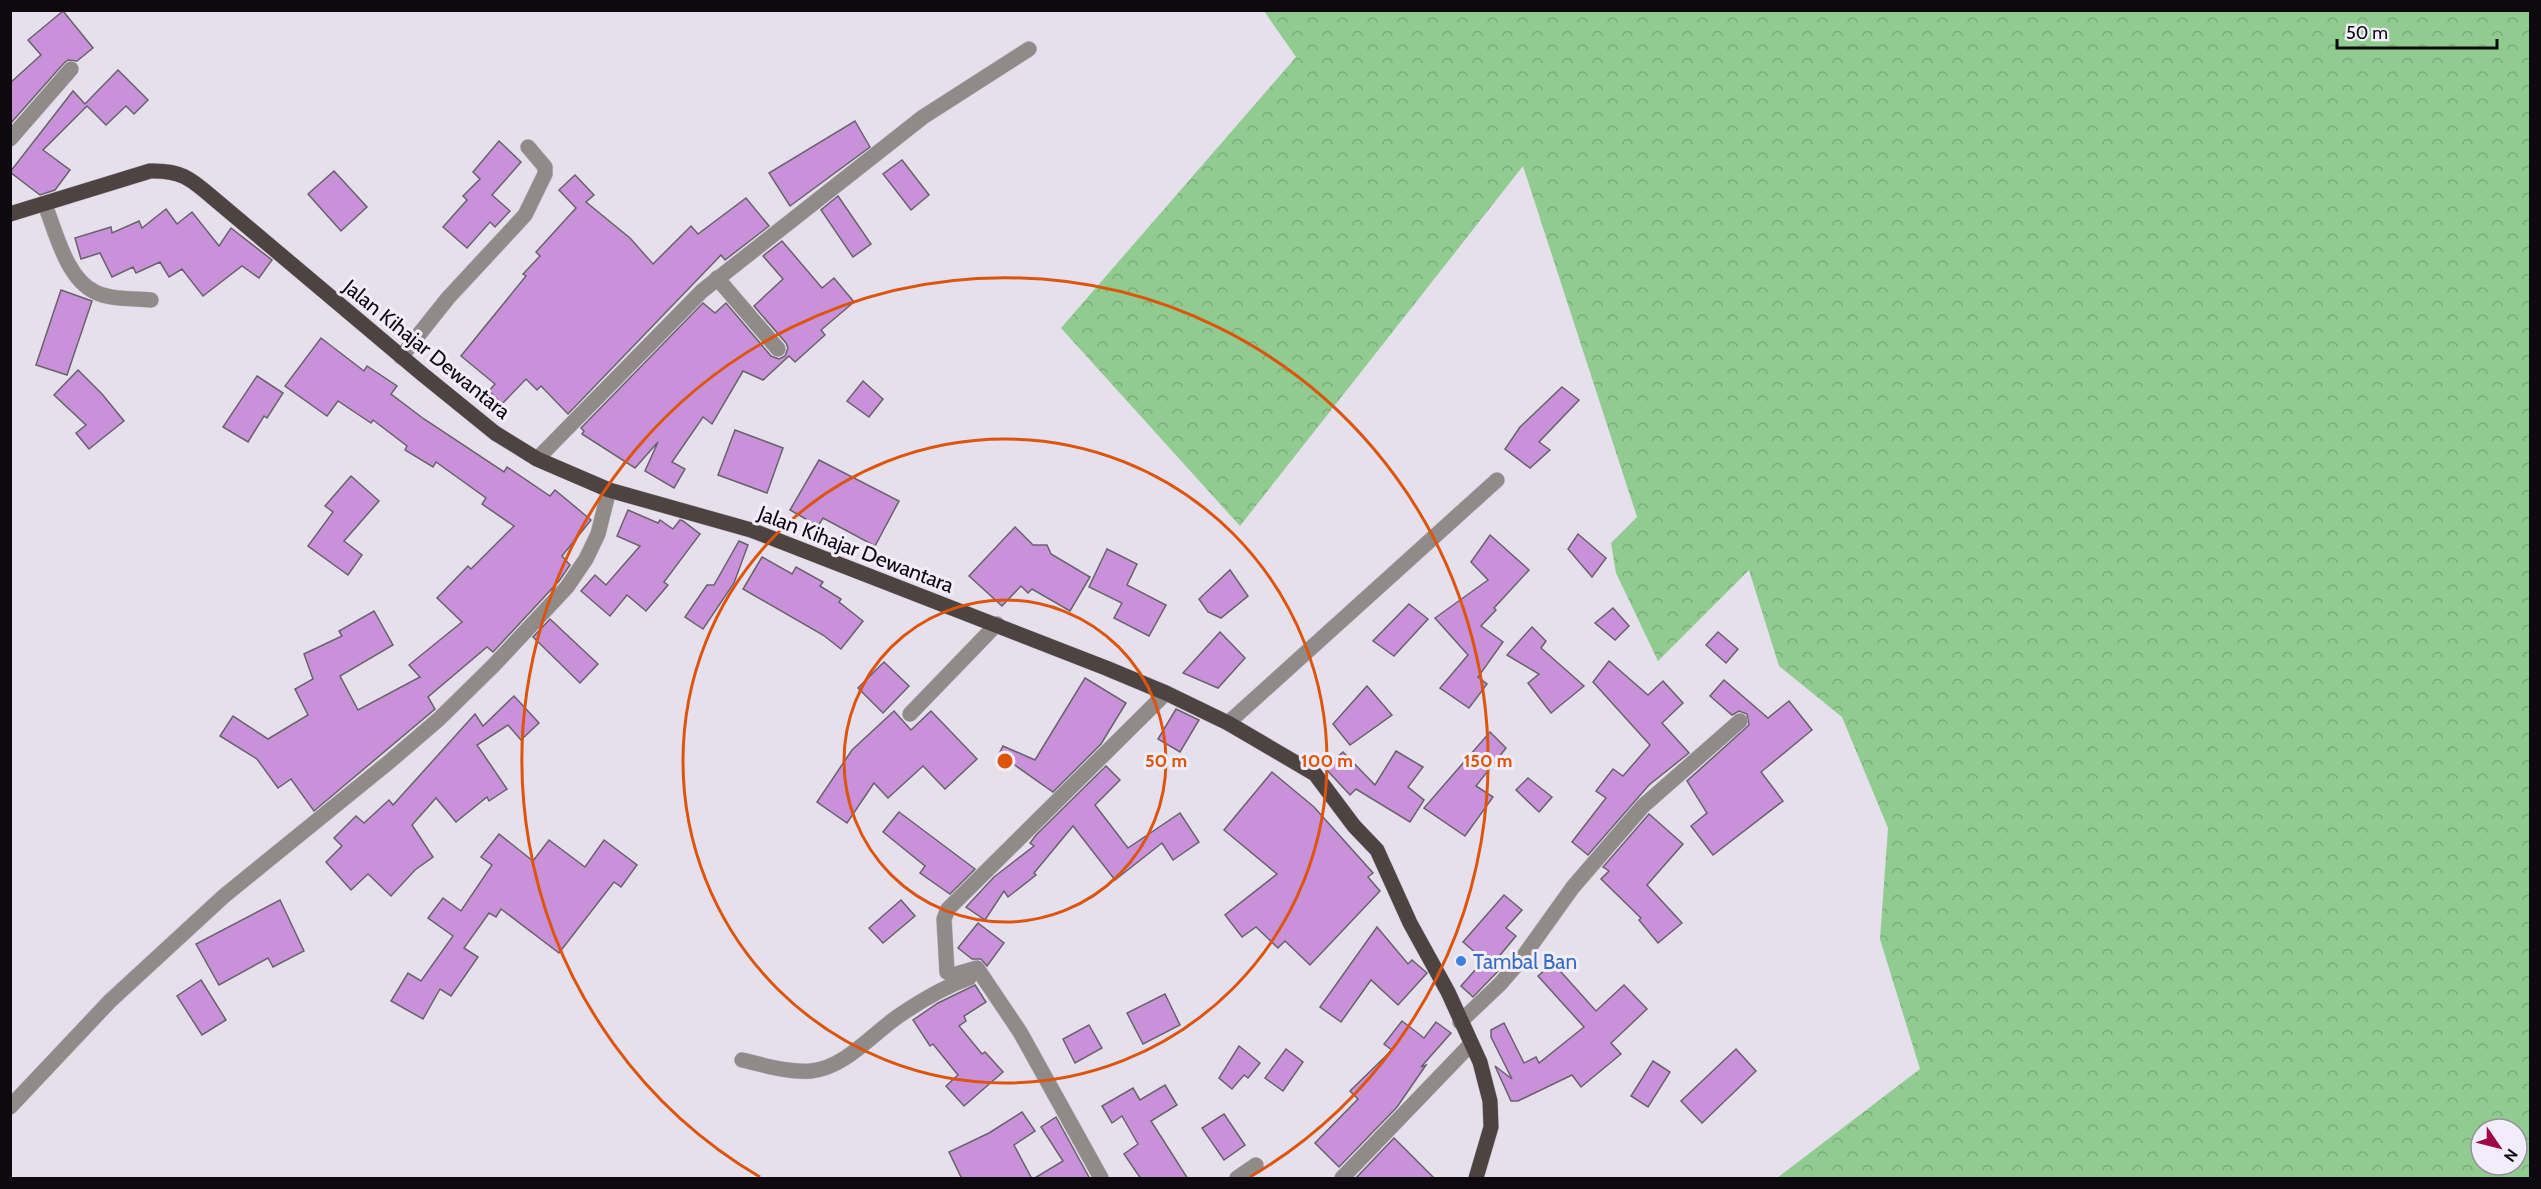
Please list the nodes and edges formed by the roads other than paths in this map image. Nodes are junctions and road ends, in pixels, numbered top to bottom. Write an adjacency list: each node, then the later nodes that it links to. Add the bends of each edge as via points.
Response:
1 (1029, 49): 7 (street, via 923,117)
2 (71, 69): 3 (street)
3 (10, 139)
4 (528, 147): 10 (street, via 545,167 545,174 525,215 448,298)
5 (45, 205): 6 (main road, Jalan Kihajar Dewantara); 8 (street, via 63,252 85,285 106,296); 10 (main road, Jalan Kihajar Dewantara, via 150,171 182,174)
6 (10, 214)
7 (717, 278): 9 (street); 11 (street)
8 (150, 300)
9 (778, 349)
10 (401, 357): 11 (main road, Jalan Kihajar Dewantara, via 495,433)
11 (537, 459): 13 (main road, Jalan Kihajar Dewantara)
12 (1497, 480): 18 (street)
13 (609, 489): 14 (main road, Jalan Kihajar Dewantara, via 751,530); 23 (street, via 598,534 586,559 567,586 494,665 431,726 224,896 110,1001)
14 (997, 624): 15 (main road, Jalan Kihajar Dewantara); 16 (street)
15 (1166, 693): 18 (main road, Jalan Kihajar Dewantara); 19 (street, via 945,914 947,972 953,975 977,968)
16 (910, 714)
17 (1740, 721): 20 (street, via 1643,806 1573,886 1520,961)
18 (1228, 723): 20 (main road, Jalan Kihajar Dewantara, via 1315,774 1377,850)
19 (988, 981): 22 (street, via 971,977 948,986 825,1068 783,1069); 25 (street)
20 (1460, 1022): 21 (main road, Jalan Kihajar Dewantara)
21 (1470, 1045): 27 (street); 28 (main road, Jalan Kihajar Dewantara, via 1480,1062 1490,1101 1491,1127)
22 (742, 1060)
23 (10, 1107)
24 (1256, 1165): 26 (street)
25 (1101, 1179)
26 (1237, 1179)
27 (1342, 1179)
28 (1476, 1179)

